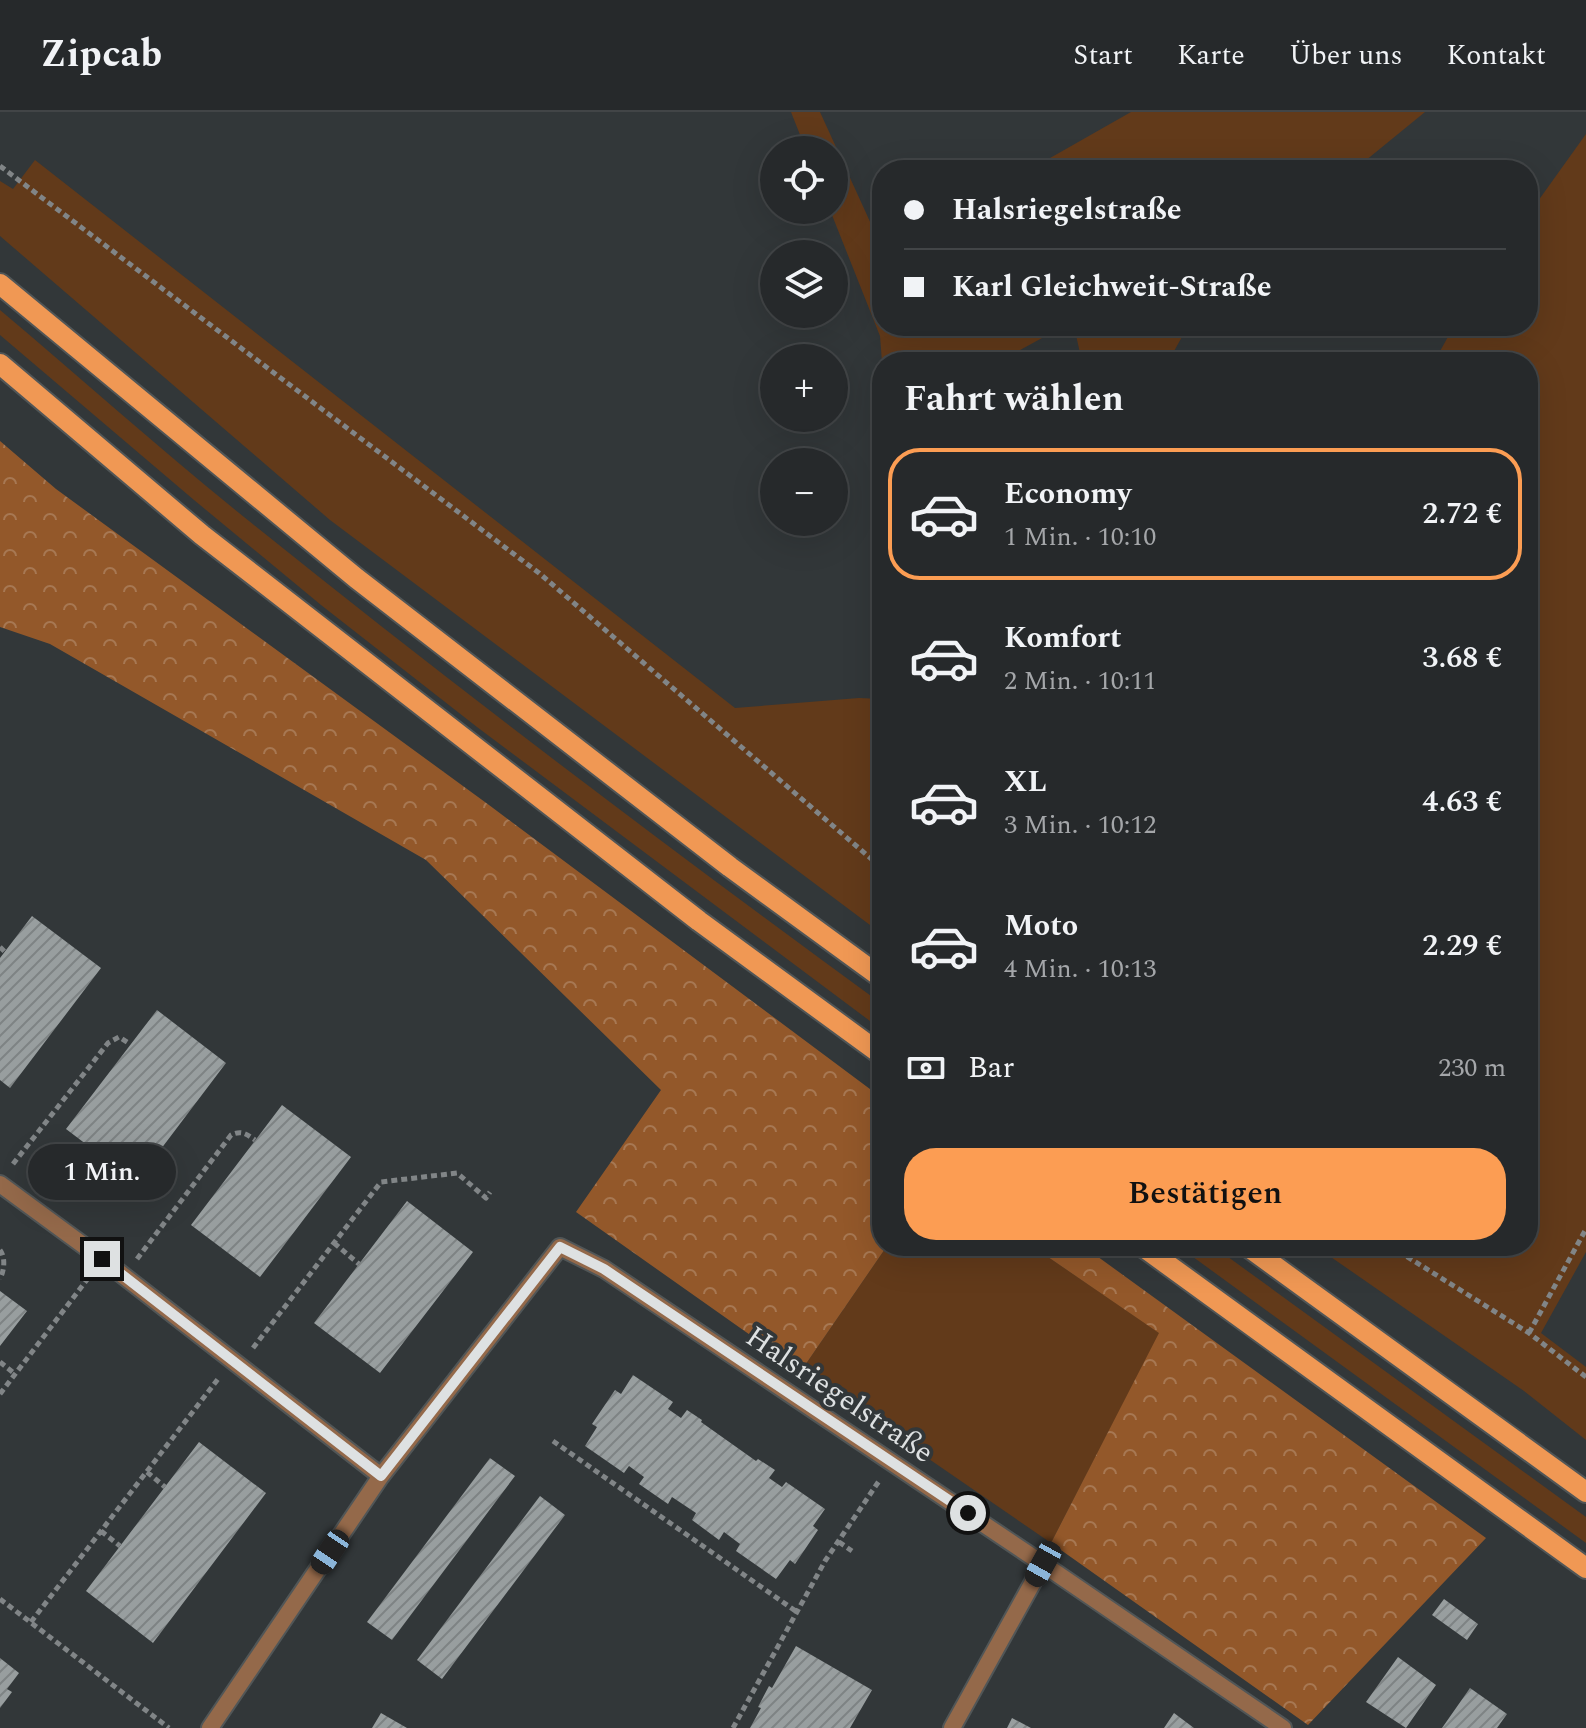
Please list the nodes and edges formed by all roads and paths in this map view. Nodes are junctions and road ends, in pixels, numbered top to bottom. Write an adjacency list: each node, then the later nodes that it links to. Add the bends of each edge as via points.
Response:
1 (0, 166): 4 (path, via 539,573)
2 (0, 284): 5 (main road, via 356,578)
3 (0, 364): 7 (main road, via 202,535 699,921)
4 (872, 859)
5 (872, 971)
6 (130, 1044): 9 (path, via 119,1037 108,1043)
7 (872, 1048)
8 (255, 1140): 20 (path, via 245,1133 231,1135)
9 (10, 1168)
10 (0, 1184): 18 (street)
11 (490, 1192): 13 (path, via 486,1198 457,1173 381,1182)
12 (1586, 1229): 22 (path)
13 (334, 1243): 19 (path); 24 (path)
14 (0, 1250): 21 (path)
15 (1156, 1256): 39 (main road)
16 (1261, 1256): 33 (main road)
17 (1406, 1256): 22 (path)
18 (102, 1259): 20 (street); 25 (path)
19 (359, 1264)
20 (124, 1276): 24 (street)
21 (0, 1279)
22 (1529, 1333): 26 (path)
23 (0, 1362): 25 (path)
24 (235, 1364): 30 (path); 31 (street)
25 (15, 1374): 27 (path)
26 (1586, 1377)
27 (0, 1394)
28 (553, 1441): 41 (path)
29 (892, 1463): 31 (street, Halsriegelstraße, via 604,1269 560,1247); 35 (path); 38 (street, Halsriegelstraße)
30 (147, 1472): 32 (path); 34 (path)
31 (381, 1476): 44 (street)
32 (165, 1487)
33 (1586, 1492)
34 (101, 1531): 36 (path); 42 (path)
35 (839, 1542): 37 (path); 41 (path)
36 (120, 1546)
37 (852, 1551)
38 (1043, 1564): 46 (street); 47 (street, Halsriegelstraße)
39 (1586, 1568)
40 (0, 1599): 42 (path)
41 (797, 1612): 45 (path)
42 (31, 1622): 43 (path)
43 (169, 1728)
44 (210, 1728)
45 (733, 1728)
46 (952, 1728)
47 (1283, 1728)

